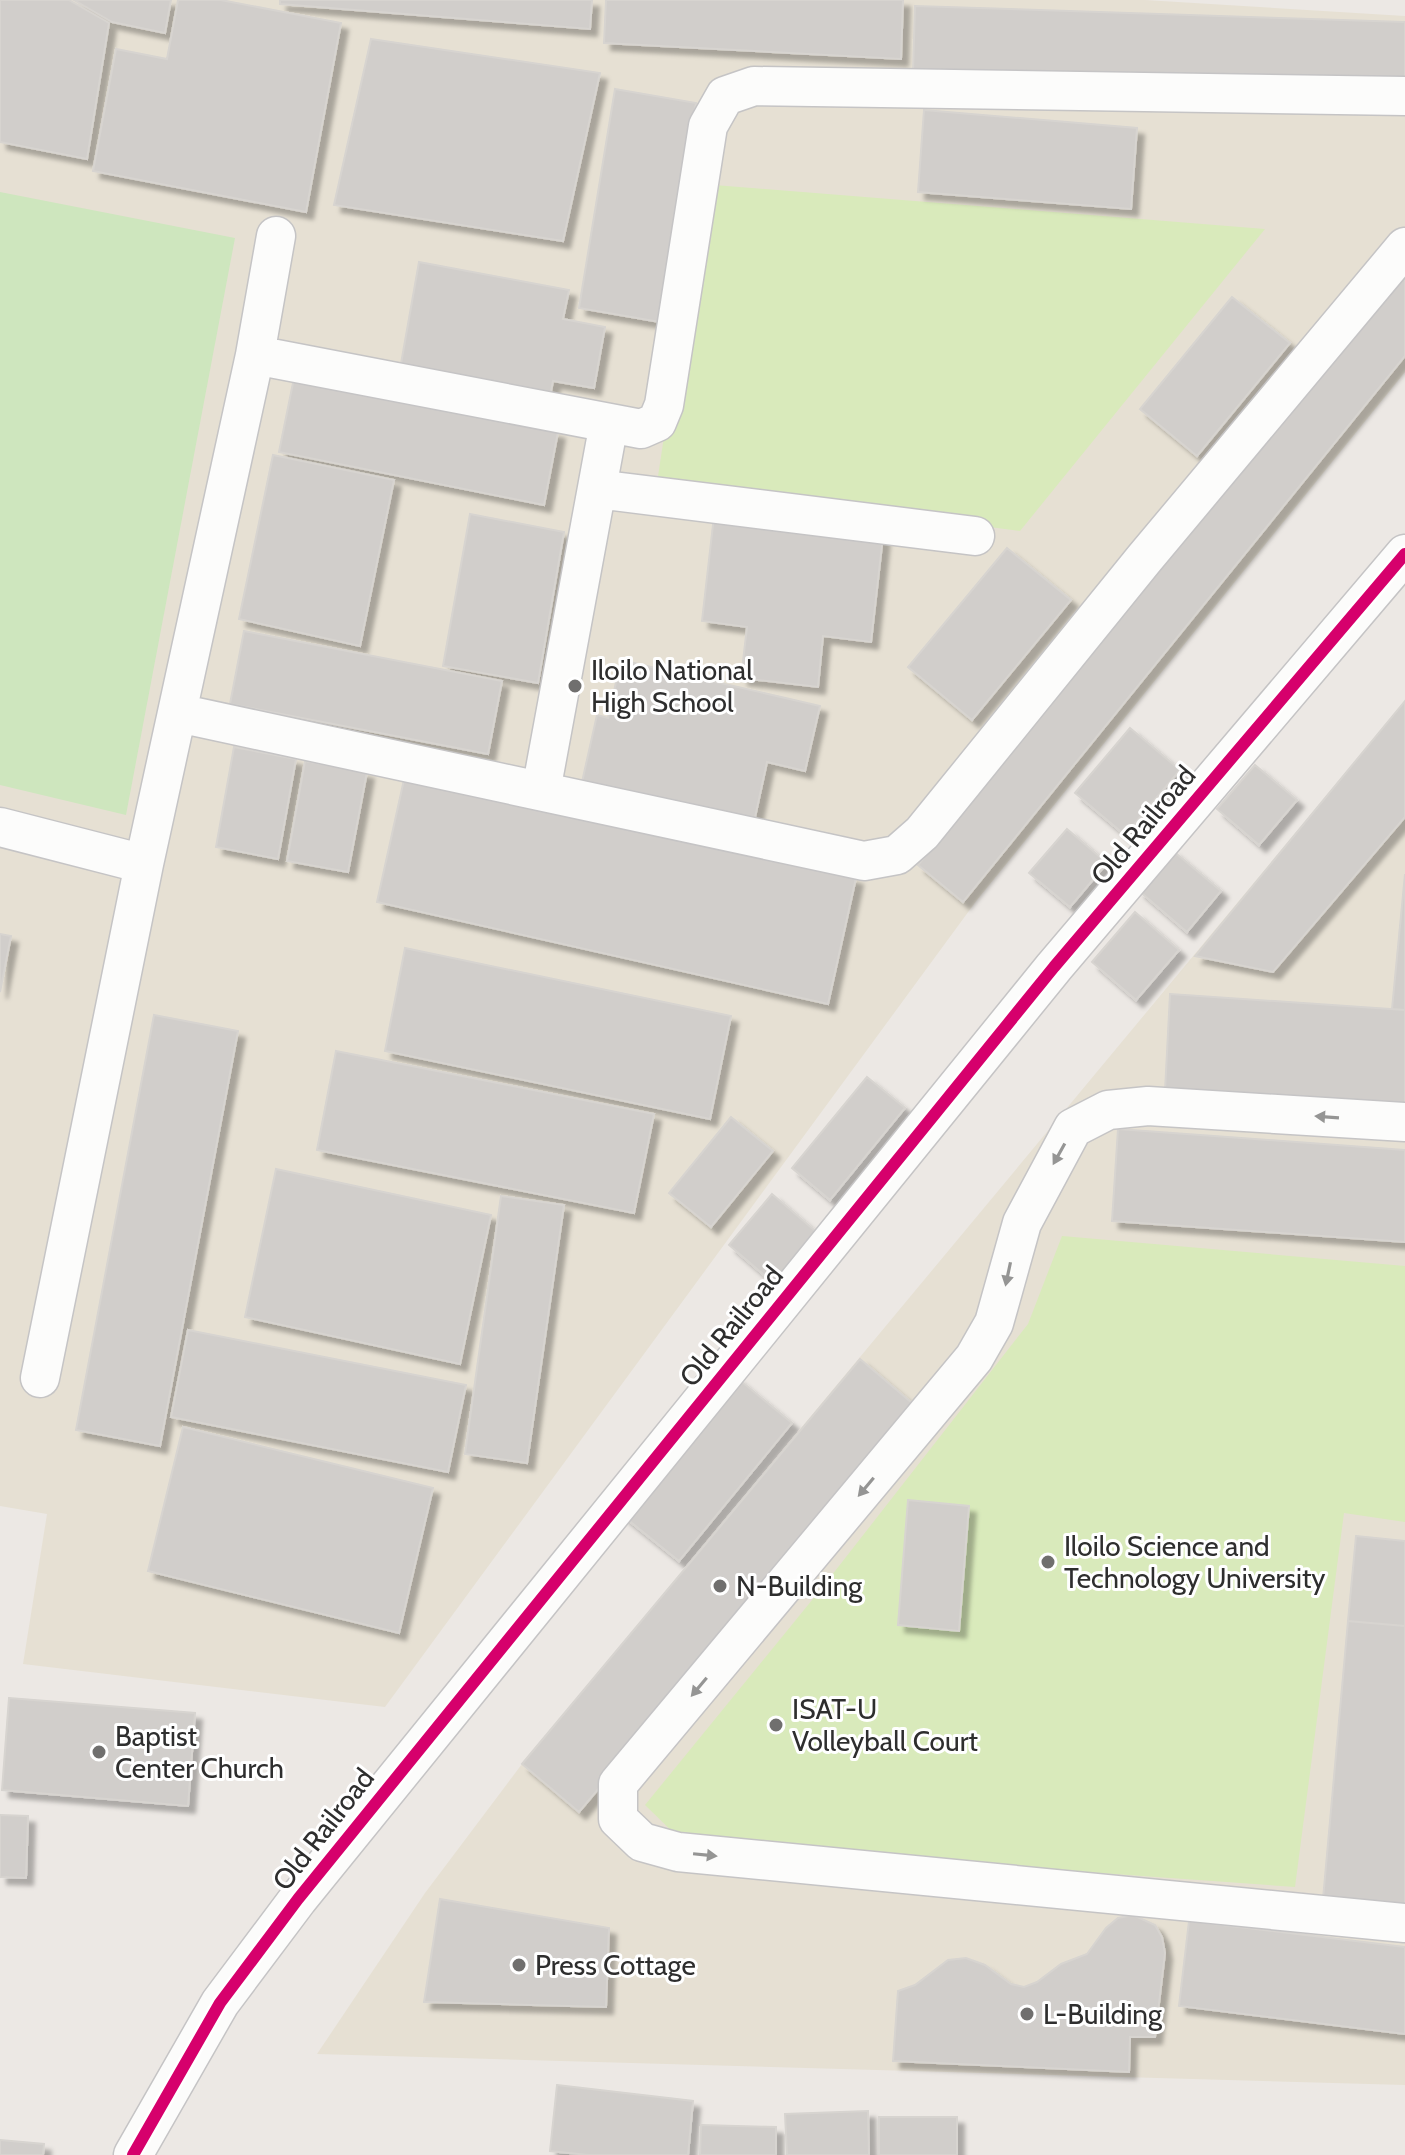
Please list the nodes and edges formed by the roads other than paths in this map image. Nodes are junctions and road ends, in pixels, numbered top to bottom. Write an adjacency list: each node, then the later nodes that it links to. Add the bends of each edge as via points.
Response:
1 (1405, 96): 5 (street, via 754,86 725,96 708,126 664,405 657,422 641,429)
2 (276, 236): 4 (street)
3 (1405, 247): 10 (street, via 922,833 897,855 864,861)
4 (255, 355): 5 (street); 9 (street)
5 (609, 423): 6 (street)
6 (597, 489): 7 (street); 10 (street)
7 (975, 536)
8 (1405, 554): 16 (street, Old Railroad, via 1054,967 298,1899 220,2003)
9 (178, 713): 10 (street); 12 (street)
10 (541, 791)
11 (0, 827): 12 (street)
12 (144, 864): 14 (street)
13 (1405, 1122): 15 (street, one-way to 15, via 1148,1106 1108,1110 1073,1128 1022,1223 994,1323 974,1358 618,1784 618,1819 642,1842 678,1852)
14 (40, 1378)
15 (1405, 1923)
16 (133, 2155)

